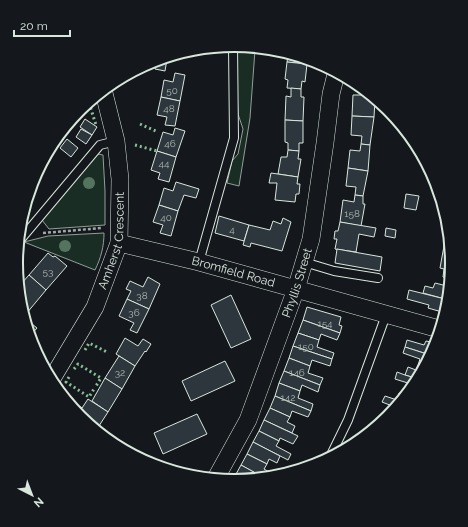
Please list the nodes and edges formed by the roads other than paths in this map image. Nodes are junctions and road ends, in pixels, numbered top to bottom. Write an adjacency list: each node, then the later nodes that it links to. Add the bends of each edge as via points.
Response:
1 (232, 52): 7 (lane, via 234,138)
2 (335, 78): 8 (street, Phyllis Street, via 311,239)
3 (105, 97): 4 (street, Amherst Crescent)
4 (116, 141): 5 (lane, via 100,145); 6 (street, Amherst Crescent, via 120,179)
5 (25, 234)
6 (119, 235): 7 (street, Bromfield Road); 13 (street, Amherst Crescent, via 95,308)
7 (199, 262): 10 (street, Bromfield Road)
8 (304, 262): 9 (lane, via 334,271); 10 (street, Phyllis Street)
9 (378, 278)
10 (296, 289): 11 (street, Bromfield Road); 15 (street, Phyllis Street, via 248,420)
11 (386, 315): 12 (street, Bromfield Road); 14 (lane, via 348,420)
12 (435, 328)
13 (55, 374)
14 (333, 449)
15 (218, 474)

